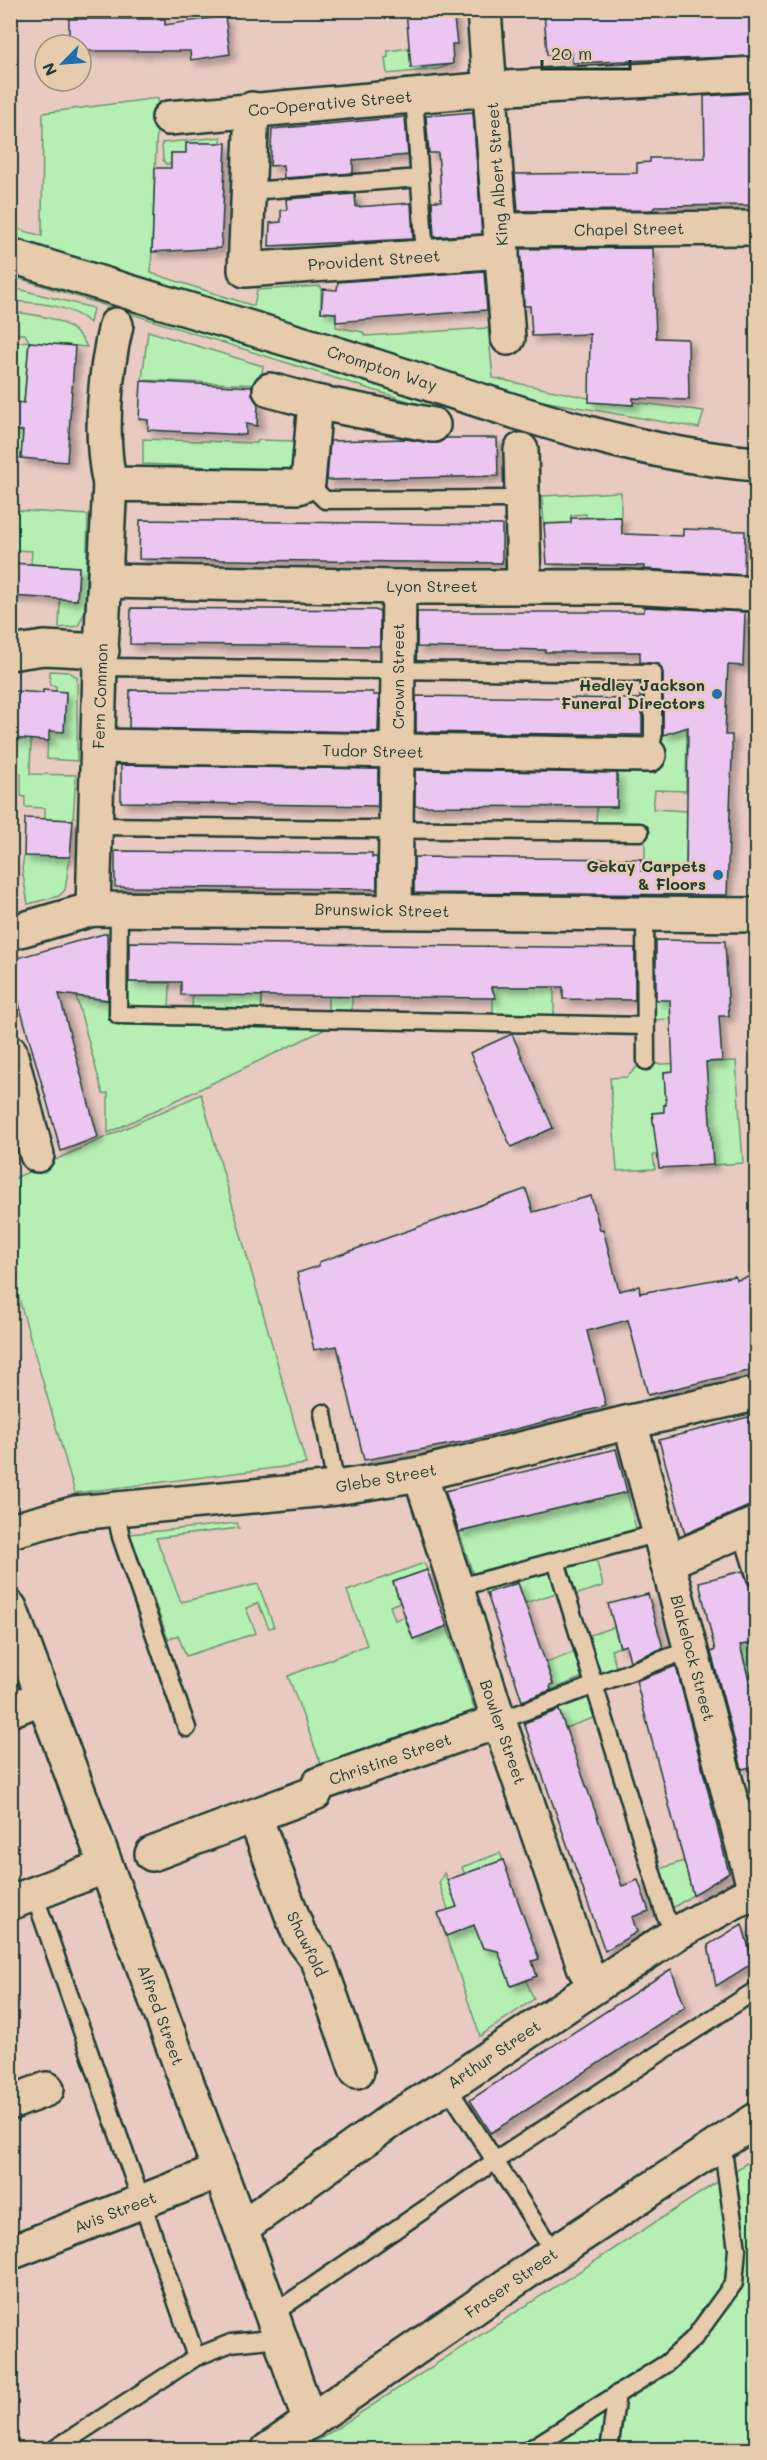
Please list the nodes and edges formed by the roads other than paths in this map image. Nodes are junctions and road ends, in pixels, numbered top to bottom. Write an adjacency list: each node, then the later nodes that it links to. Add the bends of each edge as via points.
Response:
1 (484, 10): 3 (street, King Albert Street)
2 (756, 74): 3 (street, Co-Operative Street)
3 (490, 89): 4 (street, Co-Operative Street); 10 (street, King Albert Street)
4 (414, 95): 5 (street, Co-Operative Street); 7 (lane)
5 (252, 110): 6 (street, Co-Operative Street); 8 (street)
6 (169, 118)
7 (420, 178): 8 (lane); 12 (lane)
8 (250, 191): 12 (street, Provident Street, via 245,270)
9 (756, 228): 10 (street, Chapel Street)
10 (502, 241): 12 (street, Provident Street); 14 (street, King Albert Street)
11 (10, 255): 19 (street, Crompton Way, via 572,429 715,460)
12 (425, 256)
13 (116, 325): 21 (street, Fern Common, via 110,349 104,454)
14 (508, 338)
15 (270, 390): 16 (street)
16 (315, 402): 17 (street); 20 (street)
17 (433, 425)
18 (520, 450): 22 (street)
19 (756, 464)
20 (308, 483): 21 (street, via 298,487); 22 (lane, via 325,500)
21 (110, 484): 23 (street, Fern Common)
22 (521, 499): 24 (street)
23 (106, 581): 25 (street, Lyon Street); 28 (street, Fern Common)
24 (524, 586): 25 (street, Lyon Street); 26 (street, Lyon Street)
25 (399, 587): 29 (street, Crown Street)
26 (756, 594)
27 (10, 652): 28 (street, via 44,648)
28 (101, 659): 29 (lane); 30 (street, Fern Common)
29 (398, 671): 31 (street, Crown Street); 32 (lane, via 653,673)
30 (98, 746): 31 (street, Tudor Street); 33 (street, Fern Common)
31 (398, 751): 32 (street, Tudor Street); 34 (street, Crown Street)
32 (649, 754)
33 (95, 826): 34 (lane); 36 (street, Fern Common)
34 (396, 831): 35 (lane); 37 (street, Crown Street)
35 (640, 832)
36 (106, 909): 37 (street, Brunswick Street); 40 (street, Brunswick Street); 41 (lane, via 117,1015)
37 (395, 910): 38 (street, Brunswick Street)
38 (645, 915): 39 (street, Brunswick Street); 41 (lane)
39 (756, 915)
40 (10, 933)
41 (644, 1026): 43 (lane)
42 (10, 1052): 44 (street)
43 (646, 1061)
44 (37, 1155)
45 (756, 1394): 47 (street, Glebe Street)
46 (323, 1413): 49 (lane)
47 (630, 1422): 48 (street, Glebe Street); 53 (street, Blakelock Street)
48 (420, 1474): 49 (street, Glebe Street); 56 (street, Bowler Street)
49 (336, 1488): 50 (street, Glebe Street)
50 (116, 1509): 52 (street, Glebe Street, via 76,1513); 63 (lane, via 121,1537)
51 (749, 1527): 53 (street); 55 (lane)
52 (10, 1531)
53 (663, 1548): 54 (lane); 58 (street, Blakelock Street)
54 (555, 1561): 56 (lane); 59 (lane)
55 (756, 1578)
56 (456, 1588): 62 (street, Bowler Street)
57 (10, 1608): 60 (street, Alfred Street)
58 (691, 1649): 59 (lane); 67 (street, Blakelock Street)
59 (594, 1686): 62 (lane); 69 (lane, via 665,1915)
60 (43, 1697): 61 (street); 66 (street, Alfred Street)
61 (10, 1710)
62 (499, 1721): 64 (street, Christine Street, via 319,1784 315,1793); 70 (street, Bowler Street, via 585,1969)
63 (188, 1728)
64 (255, 1817): 65 (street, Christine Street); 72 (street, Shawfold, via 299,1934 318,1960)
65 (152, 1854)
66 (106, 1866): 68 (street); 79 (street, Alfred Street)
67 (756, 1894): 69 (street, Arthur Street, via 739,1899)
68 (22, 1899): 80 (lane)
69 (677, 1933): 70 (street, Arthur Street)
70 (597, 1986): 73 (street, Arthur Street)
71 (756, 1990): 78 (lane)
72 (357, 2071)
73 (447, 2086): 78 (lane); 81 (street, Arthur Street, via 393,2119)
74 (47, 2089): 75 (street)
75 (10, 2103)
76 (756, 2120): 77 (street, Fraser Street)
77 (722, 2143): 83 (street, Fraser Street); 86 (lane, via 737,2248 734,2283 694,2338 667,2363)
78 (495, 2161): 83 (lane); 84 (lane)
79 (220, 2171): 80 (street, Avis Street); 81 (street, Alfred Street)
80 (141, 2202): 82 (street, Avis Street); 85 (lane)
81 (241, 2228): 84 (street, Alfred Street)
82 (10, 2253)
83 (554, 2253): 87 (street, Fraser Street)
84 (275, 2326): 85 (lane); 87 (street, Alfred Street)
85 (196, 2357): 88 (lane)
86 (617, 2394): 90 (lane); 91 (lane)
87 (310, 2422): 89 (street, Fraser Street)
88 (53, 2450)
89 (268, 2450)
90 (529, 2450)
91 (609, 2450)

